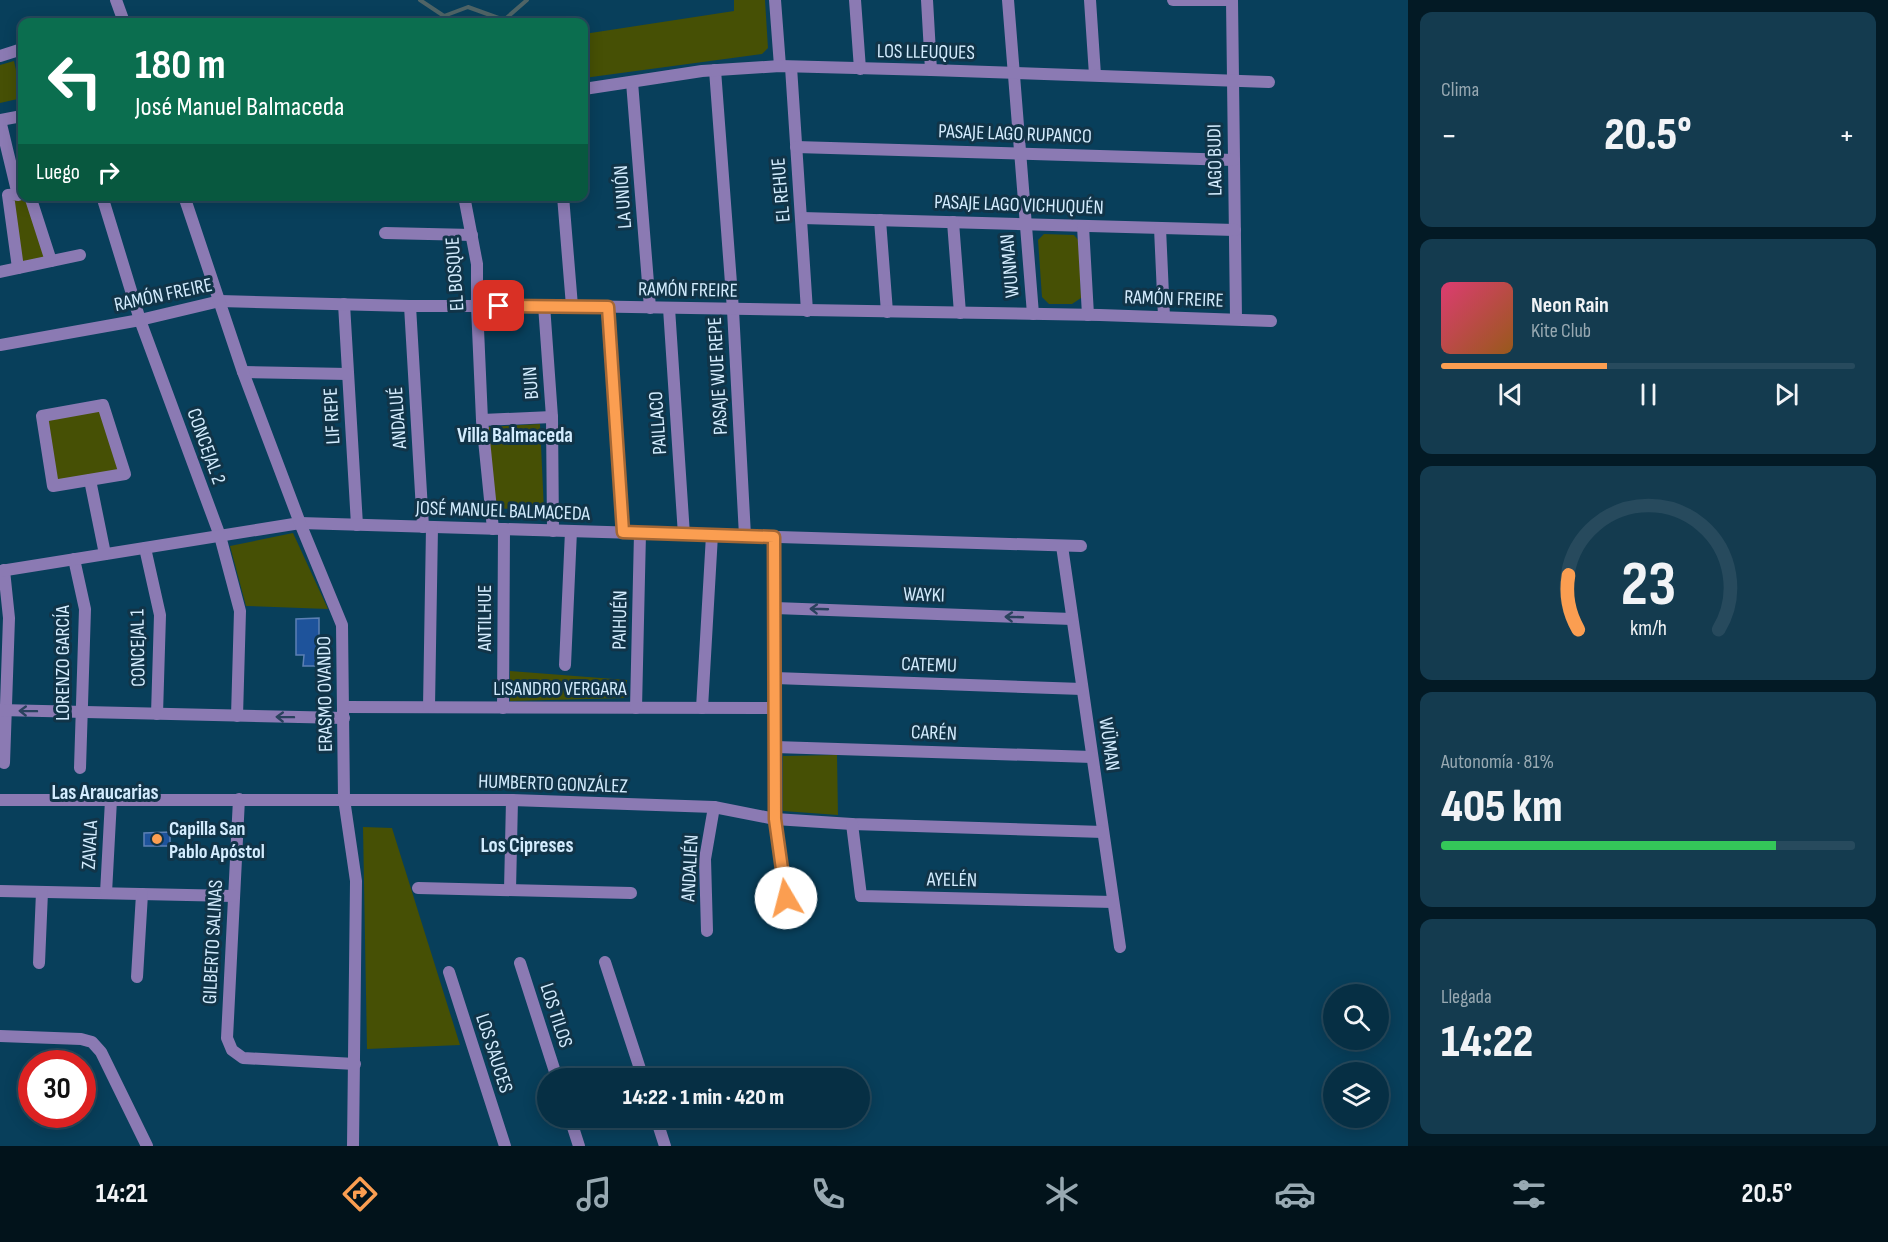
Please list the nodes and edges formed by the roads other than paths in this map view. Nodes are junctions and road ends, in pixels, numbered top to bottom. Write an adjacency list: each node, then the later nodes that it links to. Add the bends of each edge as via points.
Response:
1 (116, 0): 9 (street)
2 (775, 0): 12 (street, EL REHUE)
3 (855, 0): 13 (street)
4 (927, 0): 15 (street)
5 (1008, 0): 16 (street, WUNMAN)
6 (1090, 0): 17 (street)
7 (1173, 0): 8 (street)
8 (1232, 0): 18 (street, LAGO BUDI)
9 (123, 18)
10 (18, 50): 11 (street)
11 (0, 56)
12 (785, 67): 13 (street, LOS LLEUQUES); 14 (street, LOS LLEUQUES); 24 (street, EL REHUE)
13 (860, 69): 15 (street, LOS LLEUQUES)
14 (715, 70): 19 (street, LOS LLEUQUES); 56 (street, PASAJE WUE REPE)
15 (931, 70): 16 (street, LOS LLEUQUES)
16 (1014, 73): 17 (street, LOS LLEUQUES); 25 (street, WUNMAN)
17 (1095, 75): 18 (street, LOS LLEUQUES)
18 (1233, 80): 20 (street, LOS LLEUQUES); 26 (street, LAGO BUDI)
19 (632, 82): 21 (street, LOS LLEUQUES); 54 (street, LA UNIÓN)
20 (1269, 82)
21 (588, 88)
22 (18, 117): 23 (street)
23 (0, 120): 27 (street)
24 (796, 147): 25 (street, PASAJE LAGO RUPANCO); 34 (street, EL REHUE)
25 (1020, 153): 26 (street, PASAJE LAGO RUPANCO); 37 (street, WUNMAN)
26 (1234, 159): 40 (street, LAGO BUDI)
27 (18, 179)
28 (18, 195): 45 (street, via 8,195)
29 (26, 201): 44 (street)
30 (104, 201): 64 (street, CONCEJAL 2)
31 (186, 201): 47 (street, ERASMO OVANDO)
32 (465, 201): 42 (street, EL BOSQUE)
33 (563, 201): 52 (street)
34 (802, 218): 35 (street, PASAJE LAGO VICHUQUÉN); 57 (street, EL REHUE)
35 (880, 220): 36 (street, PASAJE LAGO VICHUQUÉN); 58 (street)
36 (953, 222): 37 (street, PASAJE LAGO VICHUQUÉN); 59 (street)
37 (1025, 224): 38 (street, PASAJE LAGO VICHUQUÉN); 60 (street, WUNMAN)
38 (1083, 226): 39 (street, PASAJE LAGO VICHUQUÉN); 61 (street)
39 (1160, 228): 40 (street, PASAJE LAGO VICHUQUÉN); 62 (street)
40 (1235, 230): 63 (street, LAGO BUDI)
41 (385, 233): 42 (street)
42 (472, 235): 50 (street, EL BOSQUE)
43 (80, 255): 44 (street)
44 (51, 261): 45 (street)
45 (18, 268): 46 (street)
46 (0, 272)
47 (220, 301): 48 (street, RAMÓN FREIRE); 64 (street, RAMÓN FREIRE); 67 (street, ERASMO OVANDO)
48 (344, 304): 49 (street, RAMÓN FREIRE); 68 (street, LIF REPE)
49 (410, 306): 50 (street, RAMÓN FREIRE); 74 (street, ANDALUÉ)
50 (477, 306): 51 (street, RAMÓN FREIRE); 70 (street, EL BOSQUE)
51 (544, 306): 52 (street, RAMÓN FREIRE); 69 (street, BUIN)
52 (572, 306): 53 (street, RAMÓN FREIRE)
53 (608, 307): 54 (street, RAMÓN FREIRE); 78 (street)
54 (650, 308): 55 (street, RAMÓN FREIRE)
55 (669, 308): 56 (street, RAMÓN FREIRE); 80 (street, PAILLACO)
56 (733, 310): 57 (street, RAMÓN FREIRE); 83 (street, PASAJE WUE REPE)
57 (807, 310): 58 (street, RAMÓN FREIRE)
58 (887, 312): 59 (street, RAMÓN FREIRE)
59 (960, 313): 60 (street, RAMÓN FREIRE)
60 (1033, 314): 61 (street, RAMÓN FREIRE)
61 (1088, 315): 62 (street, RAMÓN FREIRE)
62 (1164, 317): 63 (street, RAMÓN FREIRE)
63 (1236, 319): 65 (street, RAMÓN FREIRE)
64 (140, 320): 66 (street, RAMÓN FREIRE); 81 (street, CONCEJAL 2)
65 (1271, 321)
66 (0, 345)
67 (243, 372): 68 (street); 72 (street, ERASMO OVANDO)
68 (348, 374): 73 (street, LIF REPE)
69 (552, 417): 70 (street); 76 (street, BUIN)
70 (482, 420): 75 (street, EL BOSQUE)
71 (90, 480): 71 (street, via 125,474 103,405 42,416 53,486); 88 (street)
72 (300, 523): 73 (street, JOSÉ MANUEL BALMACEDA); 81 (street, JOSÉ MANUEL BALMACEDA); 103 (street, ERASMO OVANDO, via 342,625)
73 (357, 525): 74 (street, JOSÉ MANUEL BALMACEDA)
74 (427, 527): 75 (street, JOSÉ MANUEL BALMACEDA); 96 (street, ANDALUÉ)
75 (498, 529): 76 (street, JOSÉ MANUEL BALMACEDA); 97 (street, ANTILHUE)
76 (553, 531): 77 (street, JOSÉ MANUEL BALMACEDA)
77 (571, 531): 78 (street, JOSÉ MANUEL BALMACEDA); 93 (street)
78 (623, 532): 79 (street, JOSÉ MANUEL BALMACEDA)
79 (640, 533): 80 (street, JOSÉ MANUEL BALMACEDA); 98 (street, PAIHUÉN)
80 (684, 534): 82 (street, JOSÉ MANUEL BALMACEDA)
81 (220, 536): 87 (street, JOSÉ MANUEL BALMACEDA); 105 (street, CONCEJAL 2, via 240,611)
82 (712, 536): 83 (street, JOSÉ MANUEL BALMACEDA); 99 (street)
83 (746, 536): 84 (street, JOSÉ MANUEL BALMACEDA)
84 (774, 537): 85 (street, JOSÉ MANUEL BALMACEDA); 91 (street)
85 (1062, 546): 86 (street, JOSÉ MANUEL BALMACEDA); 92 (street, WÜMAN)
86 (1081, 546)
87 (145, 548): 88 (street, JOSÉ MANUEL BALMACEDA); 104 (street, CONCEJAL 1, via 160,615)
88 (105, 554): 89 (street, JOSÉ MANUEL BALMACEDA)
89 (74, 559): 90 (street, JOSÉ MANUEL BALMACEDA); 102 (street, LORENZO GARCÍA, via 86,609)
90 (2, 570): 101 (street, via 9,618)
91 (775, 608): 92 (street, WAYKI, one-way to 91); 94 (street)
92 (1072, 619): 95 (street, WÜMAN)
93 (565, 665)
94 (775, 678): 95 (street, CATEMU); 100 (street)
95 (1082, 689): 107 (street, WÜMAN)
96 (429, 707): 97 (street, LISANDRO VERGARA); 103 (street, LISANDRO VERGARA)
97 (503, 708): 98 (street, LISANDRO VERGARA)
98 (636, 708): 99 (street, LISANDRO VERGARA)
99 (702, 708): 100 (street, LISANDRO VERGARA)
100 (775, 708): 106 (street)
101 (3, 710): 102 (street, LISANDRO VERGARA, one-way to 101); 108 (street)
102 (82, 712): 104 (street, LISANDRO VERGARA); 109 (street, LORENZO GARCÍA)
103 (344, 713): 105 (street, LISANDRO VERGARA, one-way to 105); 111 (street, ERASMO OVANDO)
104 (157, 714): 105 (street, LISANDRO VERGARA)
105 (237, 716)
106 (776, 747): 107 (street, CARÉN); 116 (street)
107 (1092, 757): 118 (street, WÜMAN)
108 (4, 763)
109 (80, 768)
110 (239, 799): 111 (street, HUMBERTO GONZÁLEZ); 113 (street, HUMBERTO GONZÁLEZ); 126 (street, GILBERTO SALINAS)
111 (344, 799): 114 (street, HUMBERTO GONZÁLEZ); 137 (street, ERASMO OVANDO, via 356,881)
112 (0, 800): 113 (street, HUMBERTO GONZÁLEZ)
113 (111, 800): 123 (street, ZAVALA)
114 (512, 800): 115 (street, HUMBERTO GONZÁLEZ); 120 (street)
115 (714, 807): 116 (street, HUMBERTO GONZÁLEZ); 129 (street, ANDALIÉN, via 705,859)
116 (775, 819): 117 (street, HUMBERTO GONZÁLEZ); 128 (street)
117 (852, 824): 118 (street, HUMBERTO GONZÁLEZ); 127 (street, AYELÉN, via 861,896)
118 (1103, 832): 127 (street, WÜMAN)
119 (418, 888): 120 (street)
120 (510, 890): 124 (street)
121 (0, 891): 122 (street)
122 (42, 892): 123 (street); 132 (street)
123 (106, 893): 125 (street)
124 (631, 893)
125 (142, 894): 126 (street); 135 (street)
126 (234, 896): 137 (street, GILBERTO SALINAS, via 227,1038 232,1050 243,1058)
127 (1113, 902): 130 (street, WÜMAN)
128 (789, 917)
129 (707, 931)
130 (1120, 947)
131 (605, 962): 139 (street)
132 (39, 963)
133 (520, 963): 138 (street, LOS TILOS)
134 (448, 972): 144 (street, LOS SAUCES)
135 (137, 977)
136 (0, 1036): 142 (street, via 81,1039 97,1046)
137 (355, 1064): 143 (street, ERASMO OVANDO)
138 (554, 1068)
139 (640, 1068)
140 (573, 1128): 145 (street)
141 (659, 1128): 146 (street)
142 (147, 1146)
143 (353, 1146)
144 (505, 1146)
145 (579, 1146)
146 (665, 1146)

